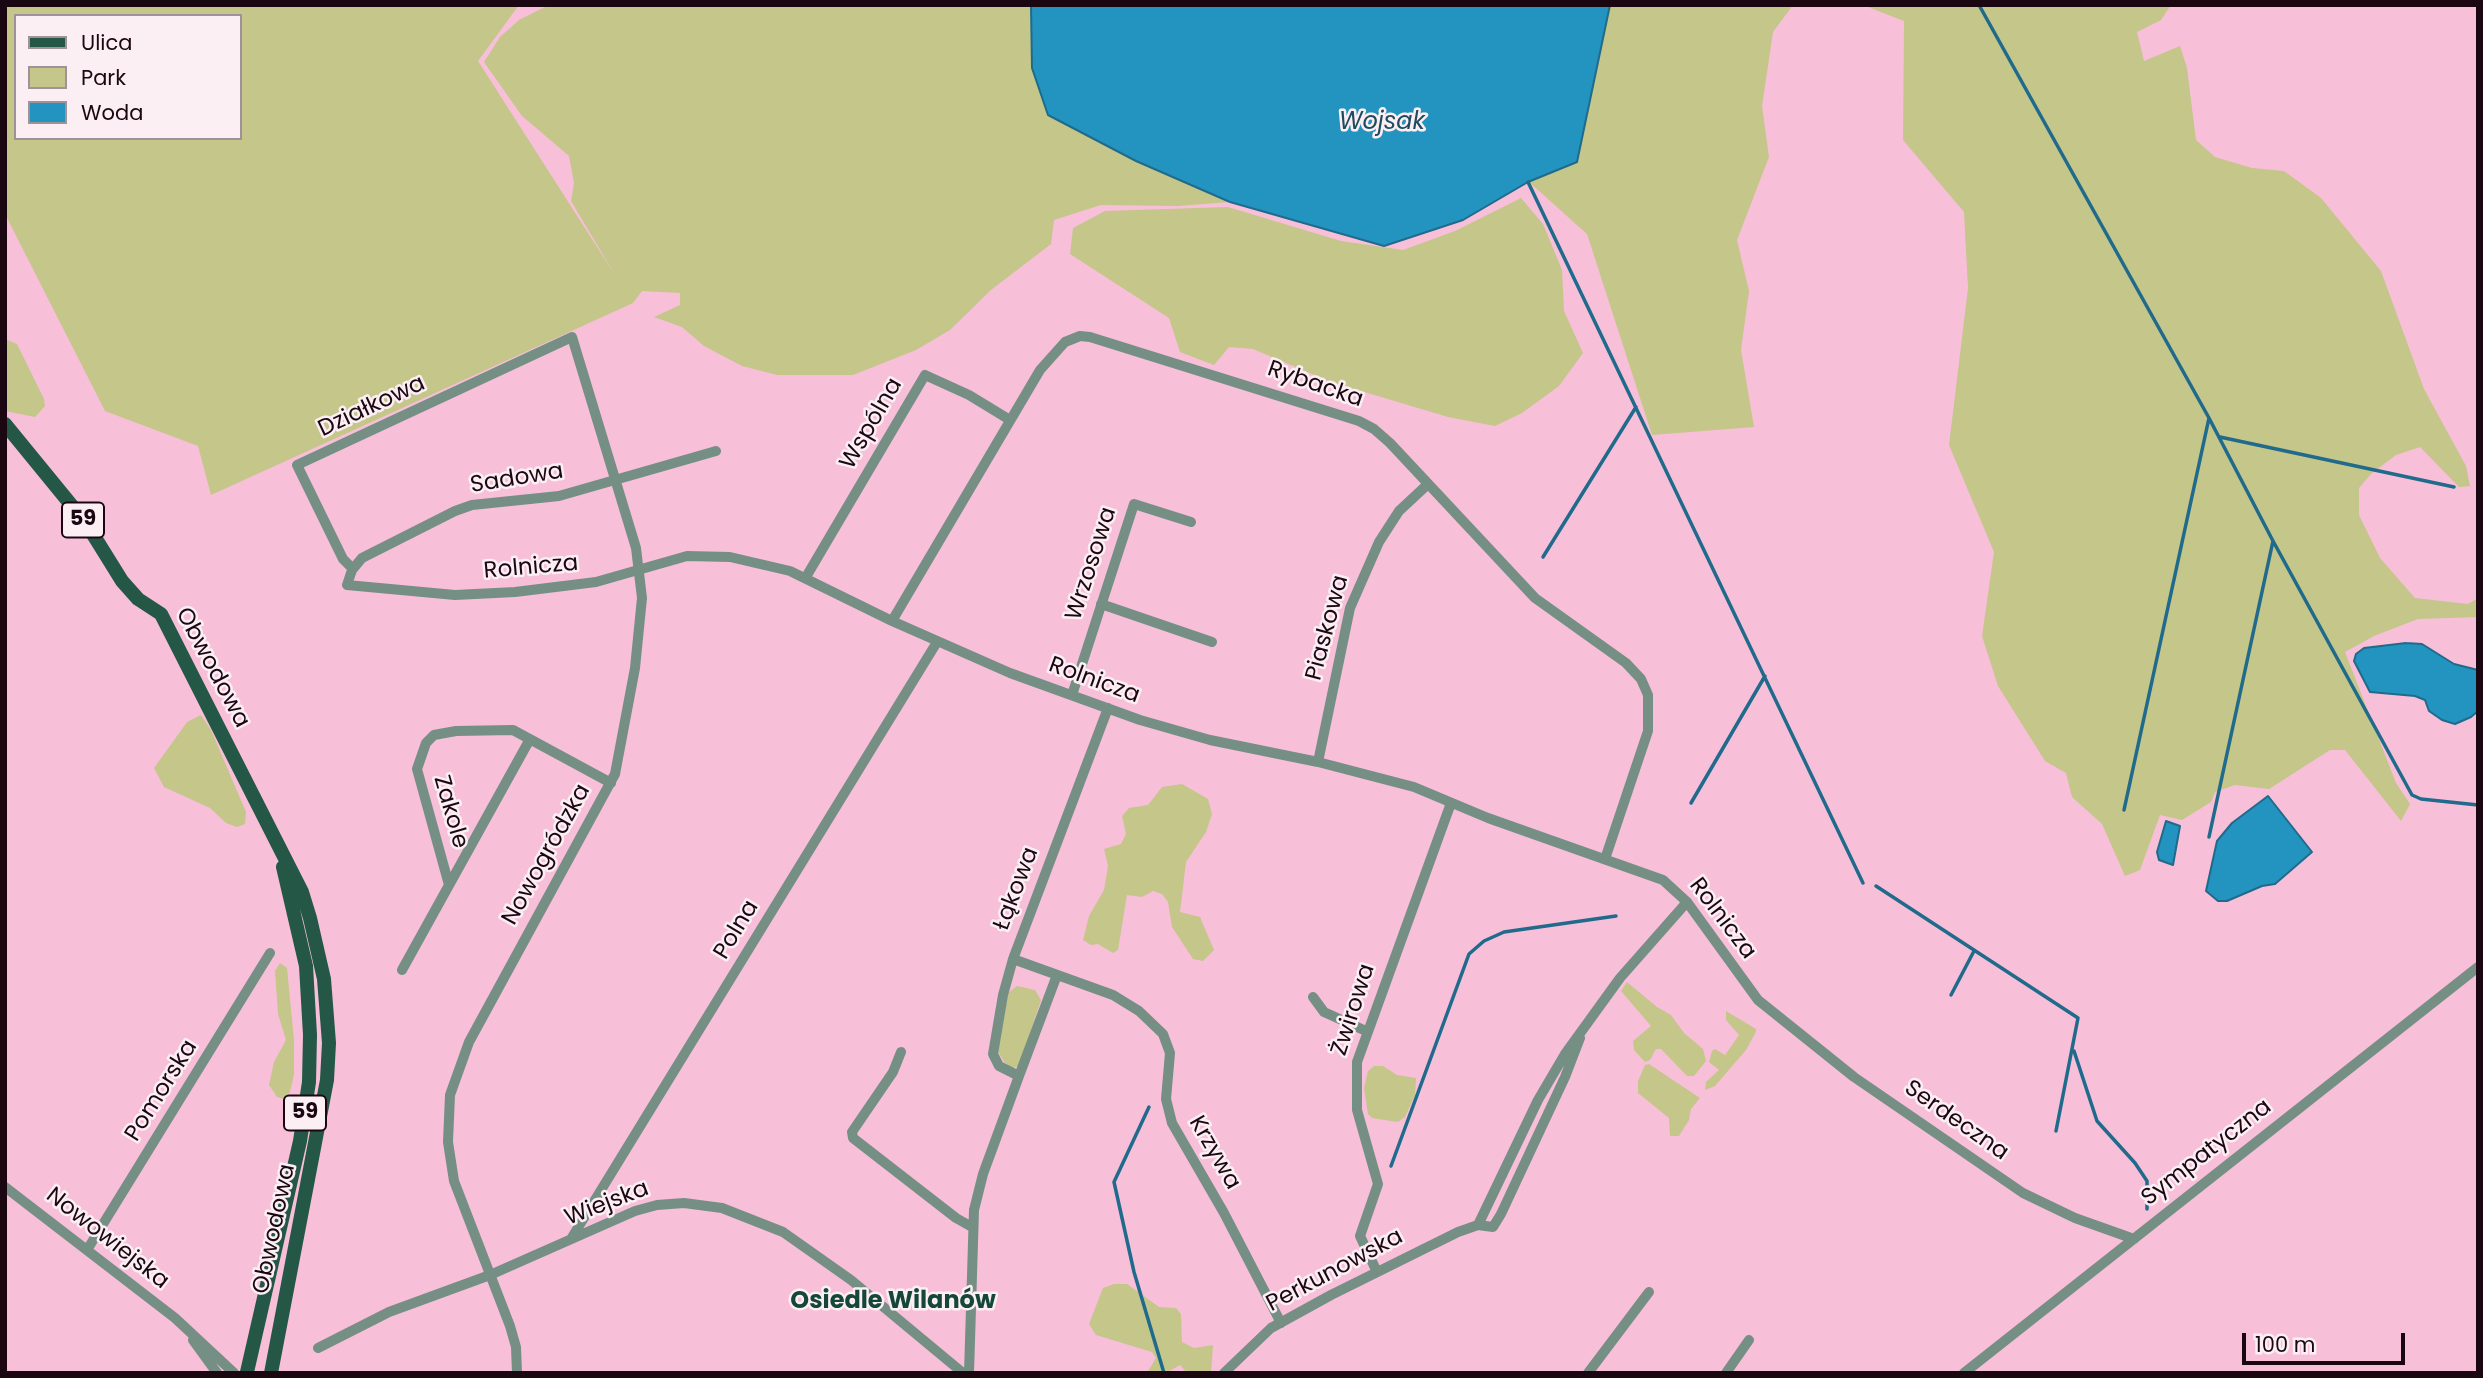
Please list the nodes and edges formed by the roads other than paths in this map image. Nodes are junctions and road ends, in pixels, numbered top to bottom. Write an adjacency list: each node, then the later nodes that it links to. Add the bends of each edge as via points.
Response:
1 (572, 337): 5 (street, Nowogródzka); 9 (street, Działkowa, via 297,466 343,559)
2 (1010, 420): 6 (street, Rybacka, via 1054,351 1072,339 1090,337 1359,421 1374,429); 10 (street, Wspólna, via 925,375); 12 (street, Rybacka)
3 (5, 424): 21 (main road, Obwodowa / 59, via 86,523 122,581 161,614)
4 (716, 451): 5 (street, Sadowa)
5 (615, 480): 8 (street, Nowogródzka); 9 (street, Sadowa, via 559,496 455,511 362,558)
6 (1428, 484): 18 (street, Piaskowa, via 1399,511 1379,542 1350,608); 22 (street, Rybacka, via 1535,597 1641,679 1648,695 1648,731)
7 (1191, 522): 11 (street, Wrzosowa, via 1134,504)
8 (641, 568): 9 (street, Rolnicza, via 577,586 454,595 347,585); 10 (street, Rolnicza, via 687,556 720,556 774,566); 19 (street, Nowogródzka, via 635,668 619,762)
9 (353, 569)
10 (806, 578): 12 (street, Rolnicza)
11 (1101, 604): 14 (street); 15 (street, Wrzosowa)
12 (891, 621): 13 (street, Rolnicza)
13 (937, 642): 15 (street, Rolnicza); 37 (street, Polna)
14 (1212, 642)
15 (1072, 695): 16 (street, Rolnicza)
16 (1108, 708): 18 (street, Rolnicza, via 1200,738); 26 (street, Łąkowa)
17 (530, 739): 19 (street, Zakole); 23 (street); 23 (street, Zakole, via 500,728 440,733 426,743 417,769)
18 (1318, 762): 20 (street, Rolnicza, via 1385,778)
19 (611, 783): 41 (street, Nowogródzka, via 468,1042 453,1081 447,1112 451,1166)
20 (1451, 803): 22 (street, Rolnicza); 32 (street, Żwirowa)
21 (279, 852): 47 (main road, Obwodowa / 59, via 306,966 309,1082 300,1141); 52 (main road, Obwodowa / 59, via 302,892 317,945 329,1043 317,1142)
22 (1605, 859): 24 (street, Rolnicza, via 1663,880)
23 (449, 885): 28 (street)
24 (1687, 902): 31 (street, Rolnicza); 40 (street, Perkunowska, via 1620,978 1580,1038 1493,1227 1478,1225)
25 (270, 953): 39 (street, Pomorska)
26 (1013, 959): 29 (street, Krzywa); 34 (street, Łąkowa, via 993,1054 999,1066)
27 (2478, 967): 38 (street, Sympatyczna)
28 (402, 970)
29 (1057, 975): 34 (street); 43 (street, Krzywa, via 1124,1001 1163,1034 1170,1054 1166,1099 1172,1124)
30 (1313, 997): 32 (street, via 1324,1012)
31 (1770, 1011): 38 (street, Serdeczna, via 1854,1077 2023,1193)
32 (1366, 1031): 40 (street, Żwirowa, via 1357,1062 1357,1110 1378,1184 1360,1237)
33 (901, 1052): 36 (street, via 893,1072 852,1132 853,1139)
34 (1019, 1076): 36 (street, via 983,1174)
35 (5, 1187): 39 (street, Nowowiejska)
36 (972, 1227): 54 (street)
37 (570, 1239): 41 (street, Wiejska); 53 (street, Wiejska, via 657,1205 701,1204 745,1215 783,1232 827,1262)
38 (2134, 1239): 58 (street, Sympatyczna)
39 (87, 1250): 44 (street, Nowowiejska)
40 (1377, 1272): 43 (street, Perkunowska)
41 (490, 1275): 46 (street, Wiejska, via 389,1312); 48 (street, Nowogródzka, via 516,1347)
42 (1649, 1292): 56 (street)
43 (1281, 1323): 55 (street, Perkunowska, via 1261,1335)
44 (183, 1326): 49 (street, Nowowiejska); 50 (street, Nowowiejska)
45 (1749, 1340): 57 (street)
46 (318, 1348)
47 (246, 1372): 51 (main road, Obwodowa)
48 (520, 1372)
49 (217, 1373)
50 (234, 1373)
51 (260, 1373)
52 (271, 1373)
53 (963, 1373)
54 (969, 1373)
55 (1224, 1373)
56 (1588, 1373)
57 (1726, 1373)
58 (1964, 1373)

